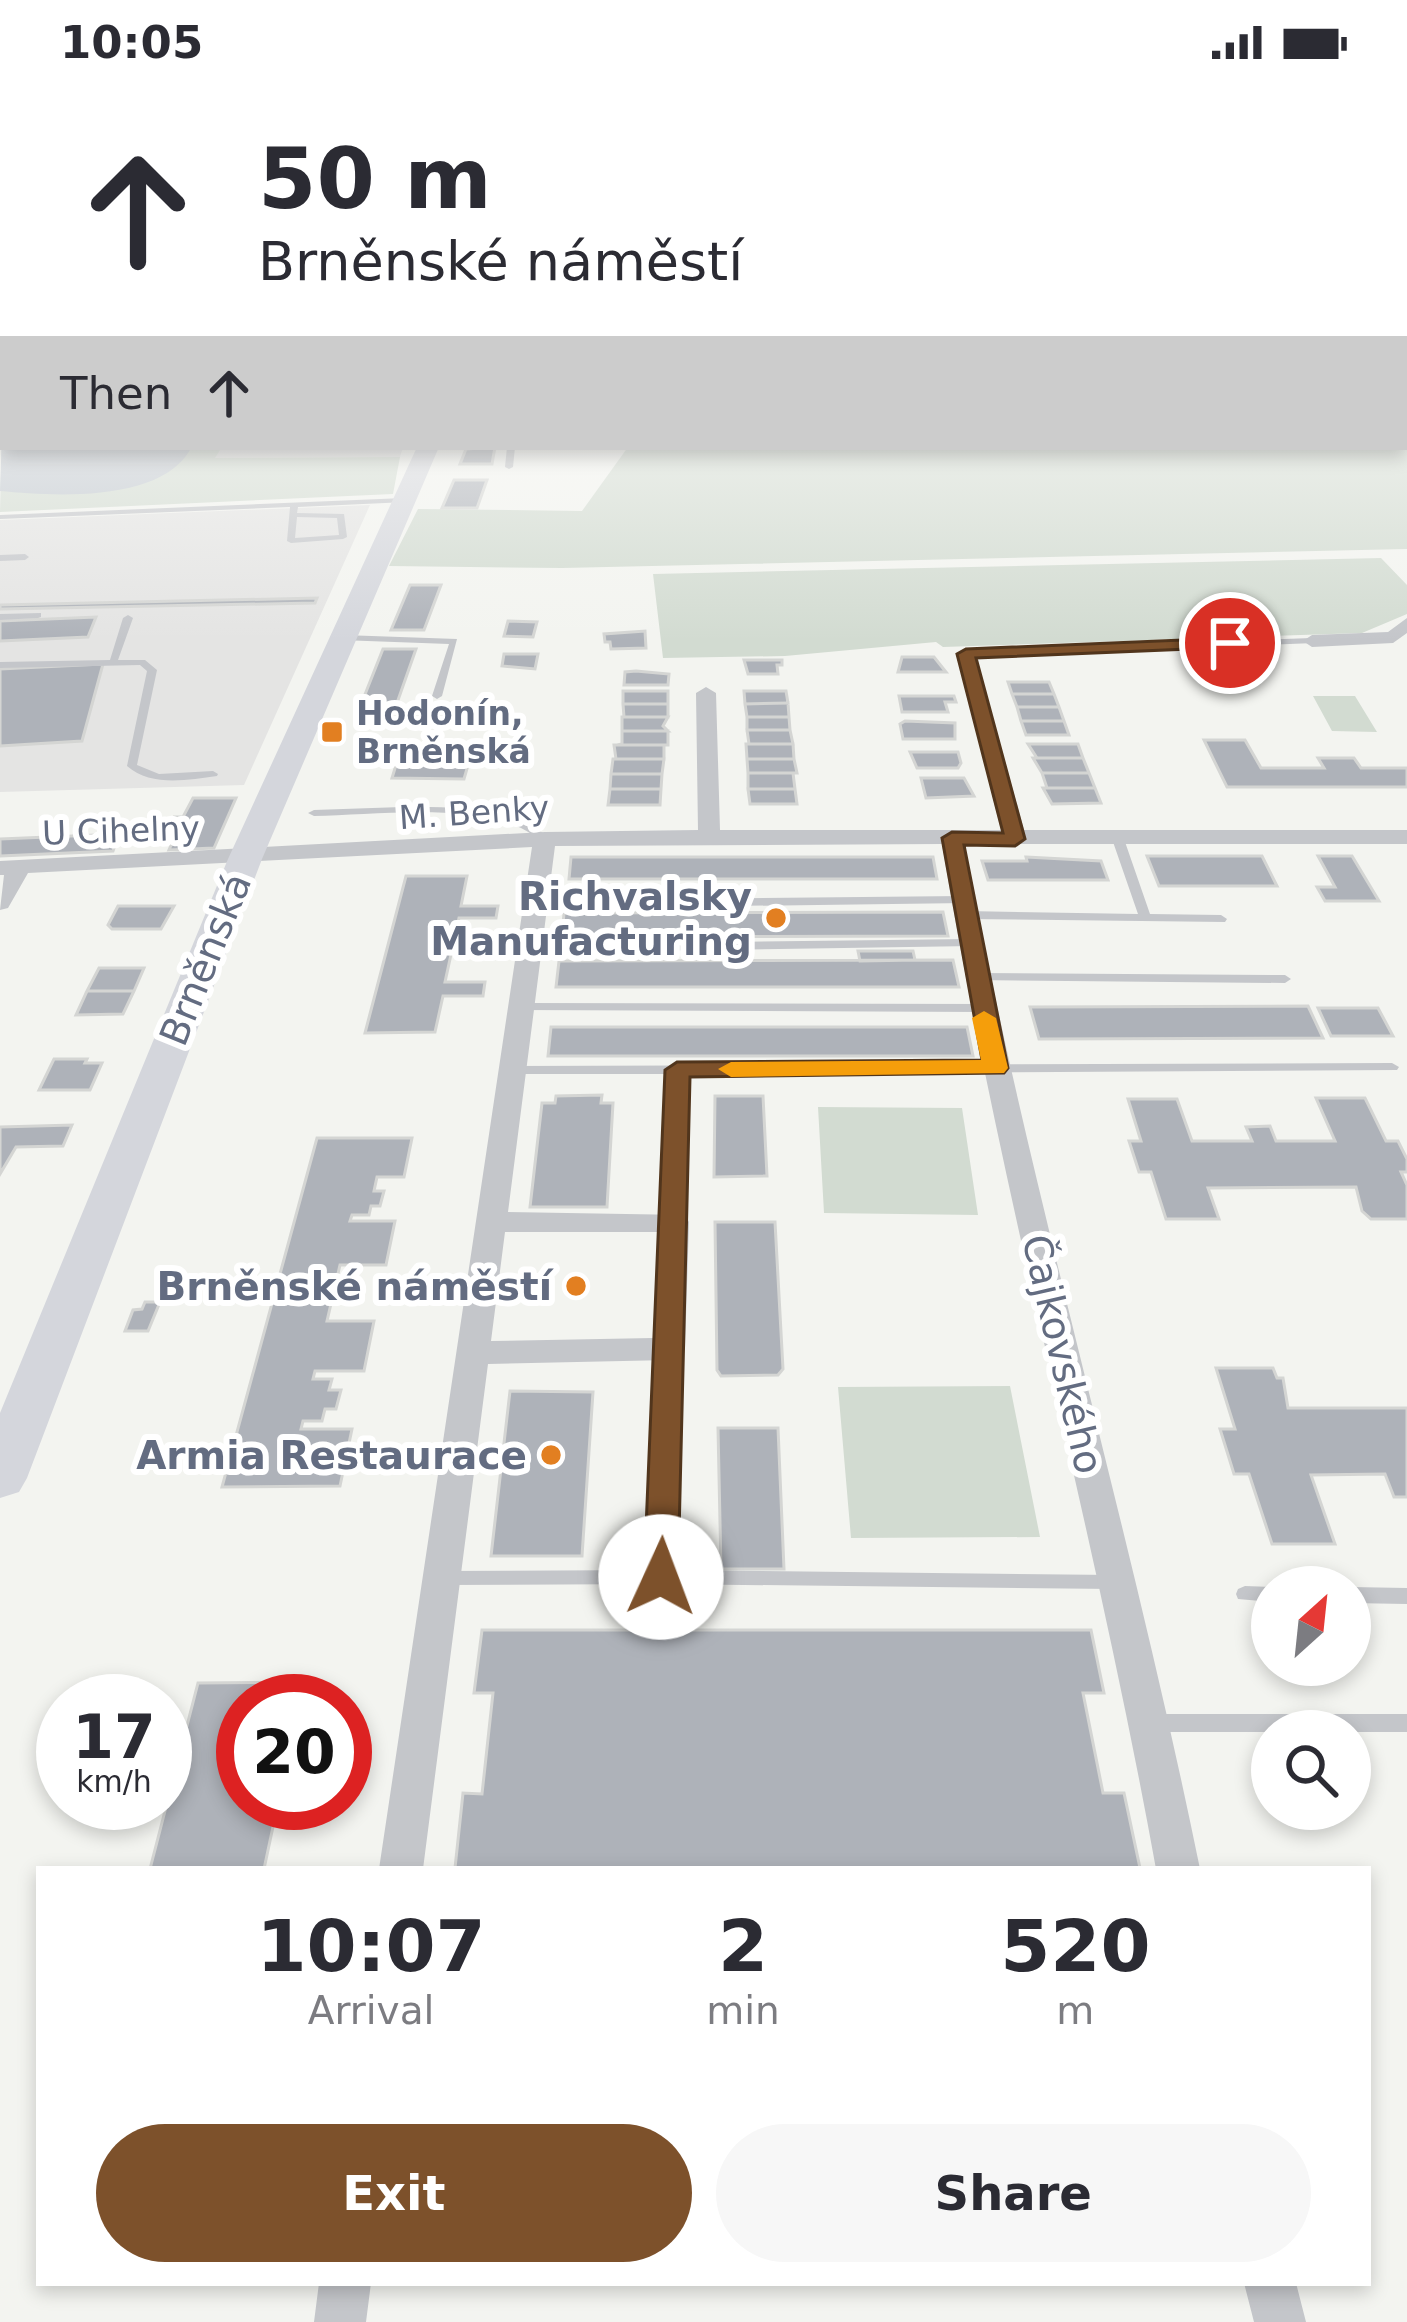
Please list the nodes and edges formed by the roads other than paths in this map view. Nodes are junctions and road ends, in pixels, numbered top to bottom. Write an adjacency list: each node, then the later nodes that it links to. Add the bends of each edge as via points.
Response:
1 (427, 450): 4 (main road, Brněnská)
2 (511, 450): 3 (lane)
3 (509, 467)
4 (404, 500): 5 (lane); 13 (main road, Brněnská)
5 (294, 510): 5 (lane, via 291,541 343,537 341,516); 6 (lane)
6 (0, 517)
7 (26, 557): 8 (lane)
8 (0, 558)
9 (38, 615): 10 (lane)
10 (0, 617)
11 (128, 618): 16 (lane)
12 (1402, 632): 14 (street)
13 (343, 638): 19 (lane, via 454,641); 28 (main road, Brněnská)
14 (1312, 641): 15 (lane)
15 (966, 654): 26 (street)
16 (114, 659): 17 (lane); 20 (lane, via 152,670 132,766 159,777)
17 (0, 665)
18 (706, 693): 25 (street)
19 (437, 695)
20 (213, 774)
21 (314, 813): 24 (lane, via 470,814 524,824)
22 (1407, 837): 27 (street, M. Benky)
23 (952, 838): 25 (street, M. Benky); 26 (street, M. Benky); 32 (street, Čajkovského)
24 (545, 839): 25 (street, M. Benky); 28 (street, M. Benky); 39 (street)
25 (709, 839)
26 (1015, 839): 27 (street, M. Benky)
27 (1118, 839): 33 (lane)
28 (245, 859): 29 (street, U Cihelny); 48 (main road, Brněnská)
29 (10, 868): 30 (street)
30 (0, 903)
31 (577, 904): 32 (lane)
32 (964, 907): 33 (lane); 35 (street, Čajkovského)
33 (1144, 918): 34 (lane)
34 (1222, 919)
35 (970, 943): 36 (lane); 38 (street, Čajkovského)
36 (572, 948)
37 (1285, 979): 38 (lane)
38 (979, 993): 39 (lane); 41 (street, Čajkovského)
39 (523, 1007): 42 (street)
40 (1392, 1067): 41 (lane)
41 (995, 1068): 43 (lane); 51 (street, Čajkovského)
42 (513, 1070): 43 (lane); 44 (street)
43 (677, 1070): 45 (lane)
44 (489, 1222): 45 (street); 47 (street)
45 (674, 1222): 46 (street)
46 (669, 1349): 47 (street); 49 (lane)
47 (471, 1353): 50 (street)
48 (0, 1478)
49 (661, 1577): 50 (lane); 51 (lane)
50 (440, 1579): 58 (street)
51 (1117, 1582): 56 (street, Čajkovského)
52 (1245, 1594): 53 (lane)
53 (1251, 1594)
54 (1371, 1595): 55 (lane)
55 (1407, 1596)
56 (1150, 1723): 57 (lane); 59 (street, Čajkovského)
57 (1407, 1724)
58 (401, 1866)
59 (1177, 1866)
60 (345, 2286): 62 (street)
61 (1271, 2286): 63 (street)
62 (340, 2322)
63 (1280, 2322)

